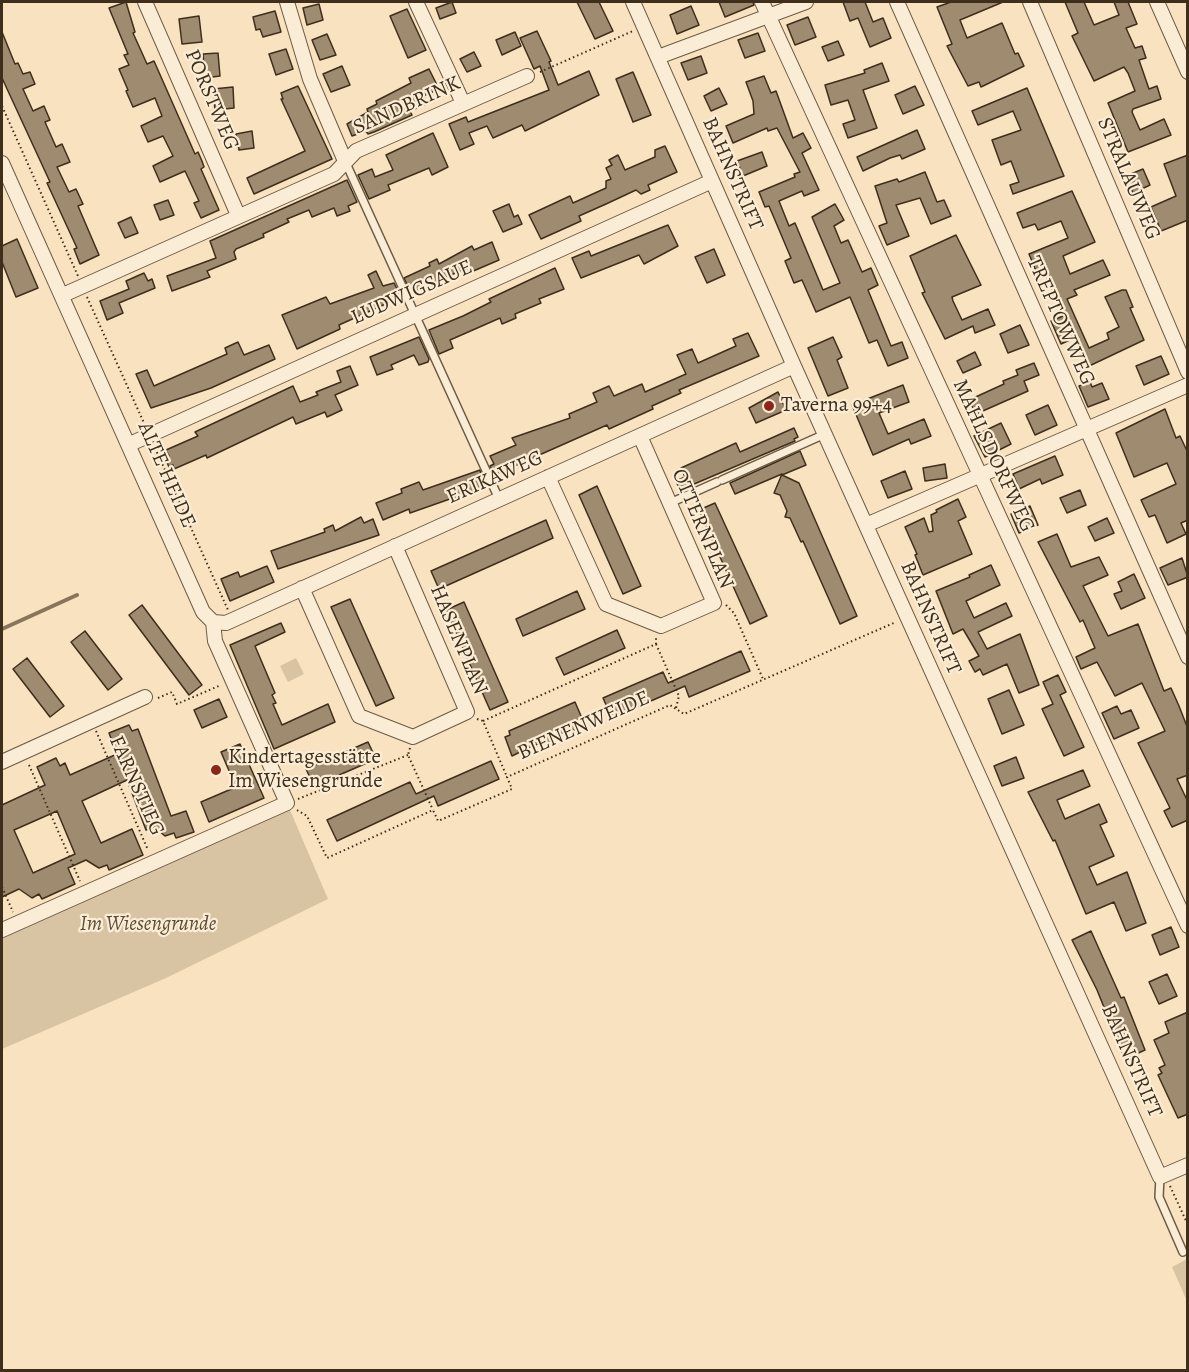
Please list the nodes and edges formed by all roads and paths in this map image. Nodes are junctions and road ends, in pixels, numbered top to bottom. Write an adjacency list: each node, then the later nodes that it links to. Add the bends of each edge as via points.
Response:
1 (145, 2): 21 (street, PORSTWEG)
2 (287, 2): 17 (street, via 310,79)
3 (416, 2): 15 (street)
4 (633, 2): 11 (street, BAHNSTRIFT)
5 (762, 2): 10 (street, MAHLSDORFWEG)
6 (806, 2): 10 (street)
7 (897, 2): 28 (street, TREPTOWWEG)
8 (1030, 2): 26 (street, STRALAUWEG)
9 (1157, 2): 13 (street)
10 (768, 16): 12 (street); 33 (street, MAHLSDORFWEG)
11 (644, 26): 12 (street, BAHNSTRIFT); 14 (path)
12 (658, 57): 19 (street, BAHNSTRIFT)
13 (1188, 72)
14 (526, 76): 15 (street, SANDBRINK)
15 (463, 104): 17 (street, SANDBRINK, via 356,151)
16 (2, 106): 22 (path)
17 (345, 161): 21 (street, SANDBRINK, via 334,174); 24 (lane)
18 (2, 163): 20 (street, ALTE HEIDE)
19 (712, 181): 24 (street, LUDWIGSAUE); 25 (street, BAHNSTRIFT)
20 (8, 195): 23 (street, ALTE HEIDE)
21 (238, 215): 22 (street, SANDBRINK)
22 (82, 286): 23 (street, SANDBRINK); 30 (path)
23 (63, 295): 32 (street, ALTE HEIDE)
24 (414, 315): 30 (street, LUDWIGSAUE); 35 (lane)
25 (794, 366): 29 (street, BAHNSTRIFT); 31 (street, ERIKAWEG)
26 (1188, 372)
27 (1188, 385): 28 (street)
28 (1085, 429): 33 (street); 46 (street, TREPTOWWEG)
29 (825, 434): 36 (lane); 37 (street, BAHNSTRIFT)
30 (150, 436): 32 (street, LUDWIGSAUE); 42 (path)
31 (640, 436): 34 (street, ERIKAWEG); 36 (street, OTTERNPLAN)
32 (130, 444): 43 (street, ALTE HEIDE, via 203,612)
33 (978, 475): 37 (street); 65 (street, MAHLSDORFWEG)
34 (548, 477): 35 (street, ERIKAWEG); 44 (street, via 606,604)
35 (499, 499): 38 (street, ERIKAWEG)
36 (670, 504): 40 (street, OTTERNPLAN)
37 (866, 525): 41 (street, BAHNSTRIFT)
38 (395, 546): 39 (street, ERIKAWEG); 51 (street, HASENPLAN)
39 (302, 588): 42 (street, ERIKAWEG); 54 (street, via 359,716)
40 (714, 603): 44 (street, OTTERNPLAN, via 661,626); 47 (path, via 729,606 734,613)
41 (907, 617): 47 (path, BIENENWEIDE); 68 (street, BAHNSTRIFT)
42 (232, 620): 43 (street, ERIKAWEG)
43 (213, 622): 48 (street, ALTE HEIDE, via 214,641)
44 (654, 624): 45 (path)
45 (656, 644): 50 (path, via 679,696); 53 (path)
46 (1188, 657)
47 (764, 679): 50 (path, BIENENWEIDE, via 684,714)
48 (232, 680): 49 (path, via 177,704 172,692 148,702); 59 (street, ALTE HEIDE)
49 (145, 697): 52 (street)
50 (675, 709): 58 (path, BIENENWEIDE, via 670,705)
51 (467, 712): 53 (path); 54 (street, HASENPLAN)
52 (91, 721): 55 (street); 61 (path, FARNSTIEG)
53 (483, 722): 58 (path)
54 (413, 736): 56 (path)
55 (23, 751): 57 (street); 63 (path)
56 (408, 755): 59 (path); 60 (path)
57 (2, 762)
58 (507, 777): 60 (path, BIENENWEIDE, via 512,789 438,821)
59 (287, 803): 60 (path, via 307,816 327,858); 61 (street)
60 (433, 810)
61 (153, 862): 63 (street)
62 (2, 887): 64 (path)
63 (85, 893): 64 (street)
64 (18, 923): 66 (street)
65 (1188, 926)
66 (2, 930)
67 (1188, 1165): 68 (street)
68 (1163, 1176): 69 (path); 70 (lane, BAHNSTRIFT, via 1159,1197)
69 (1188, 1225)
70 (1183, 1252)

